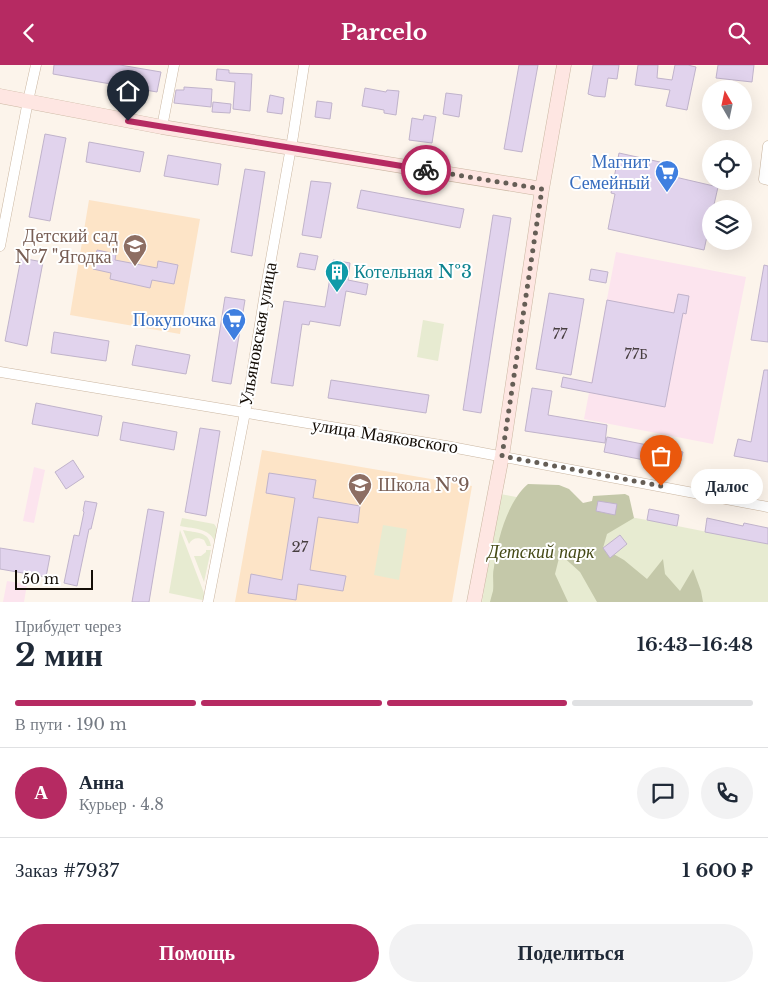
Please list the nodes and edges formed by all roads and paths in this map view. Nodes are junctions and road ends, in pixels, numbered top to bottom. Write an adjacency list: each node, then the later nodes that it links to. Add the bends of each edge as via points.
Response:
1 (36, 65): 6 (street)
2 (174, 65): 7 (street)
3 (304, 65): 9 (street, Ульяновская улица)
4 (564, 65): 11 (main road)
5 (0, 96): 6 (main road)
6 (28, 101): 7 (main road); 12 (street)
7 (162, 127): 9 (main road)
8 (768, 146): 10 (street)
9 (291, 148): 11 (main road); 14 (street, Ульяновская улица)
10 (766, 180)
11 (542, 189): 15 (main road)
12 (0, 246)
13 (0, 372): 14 (street, улица Маяковского)
14 (245, 413): 15 (street, улица Маяковского); 17 (street, Ульяновская улица)
15 (502, 456): 16 (street, улица Маяковского); 18 (main road)
16 (768, 507)
17 (208, 602)
18 (474, 602)

